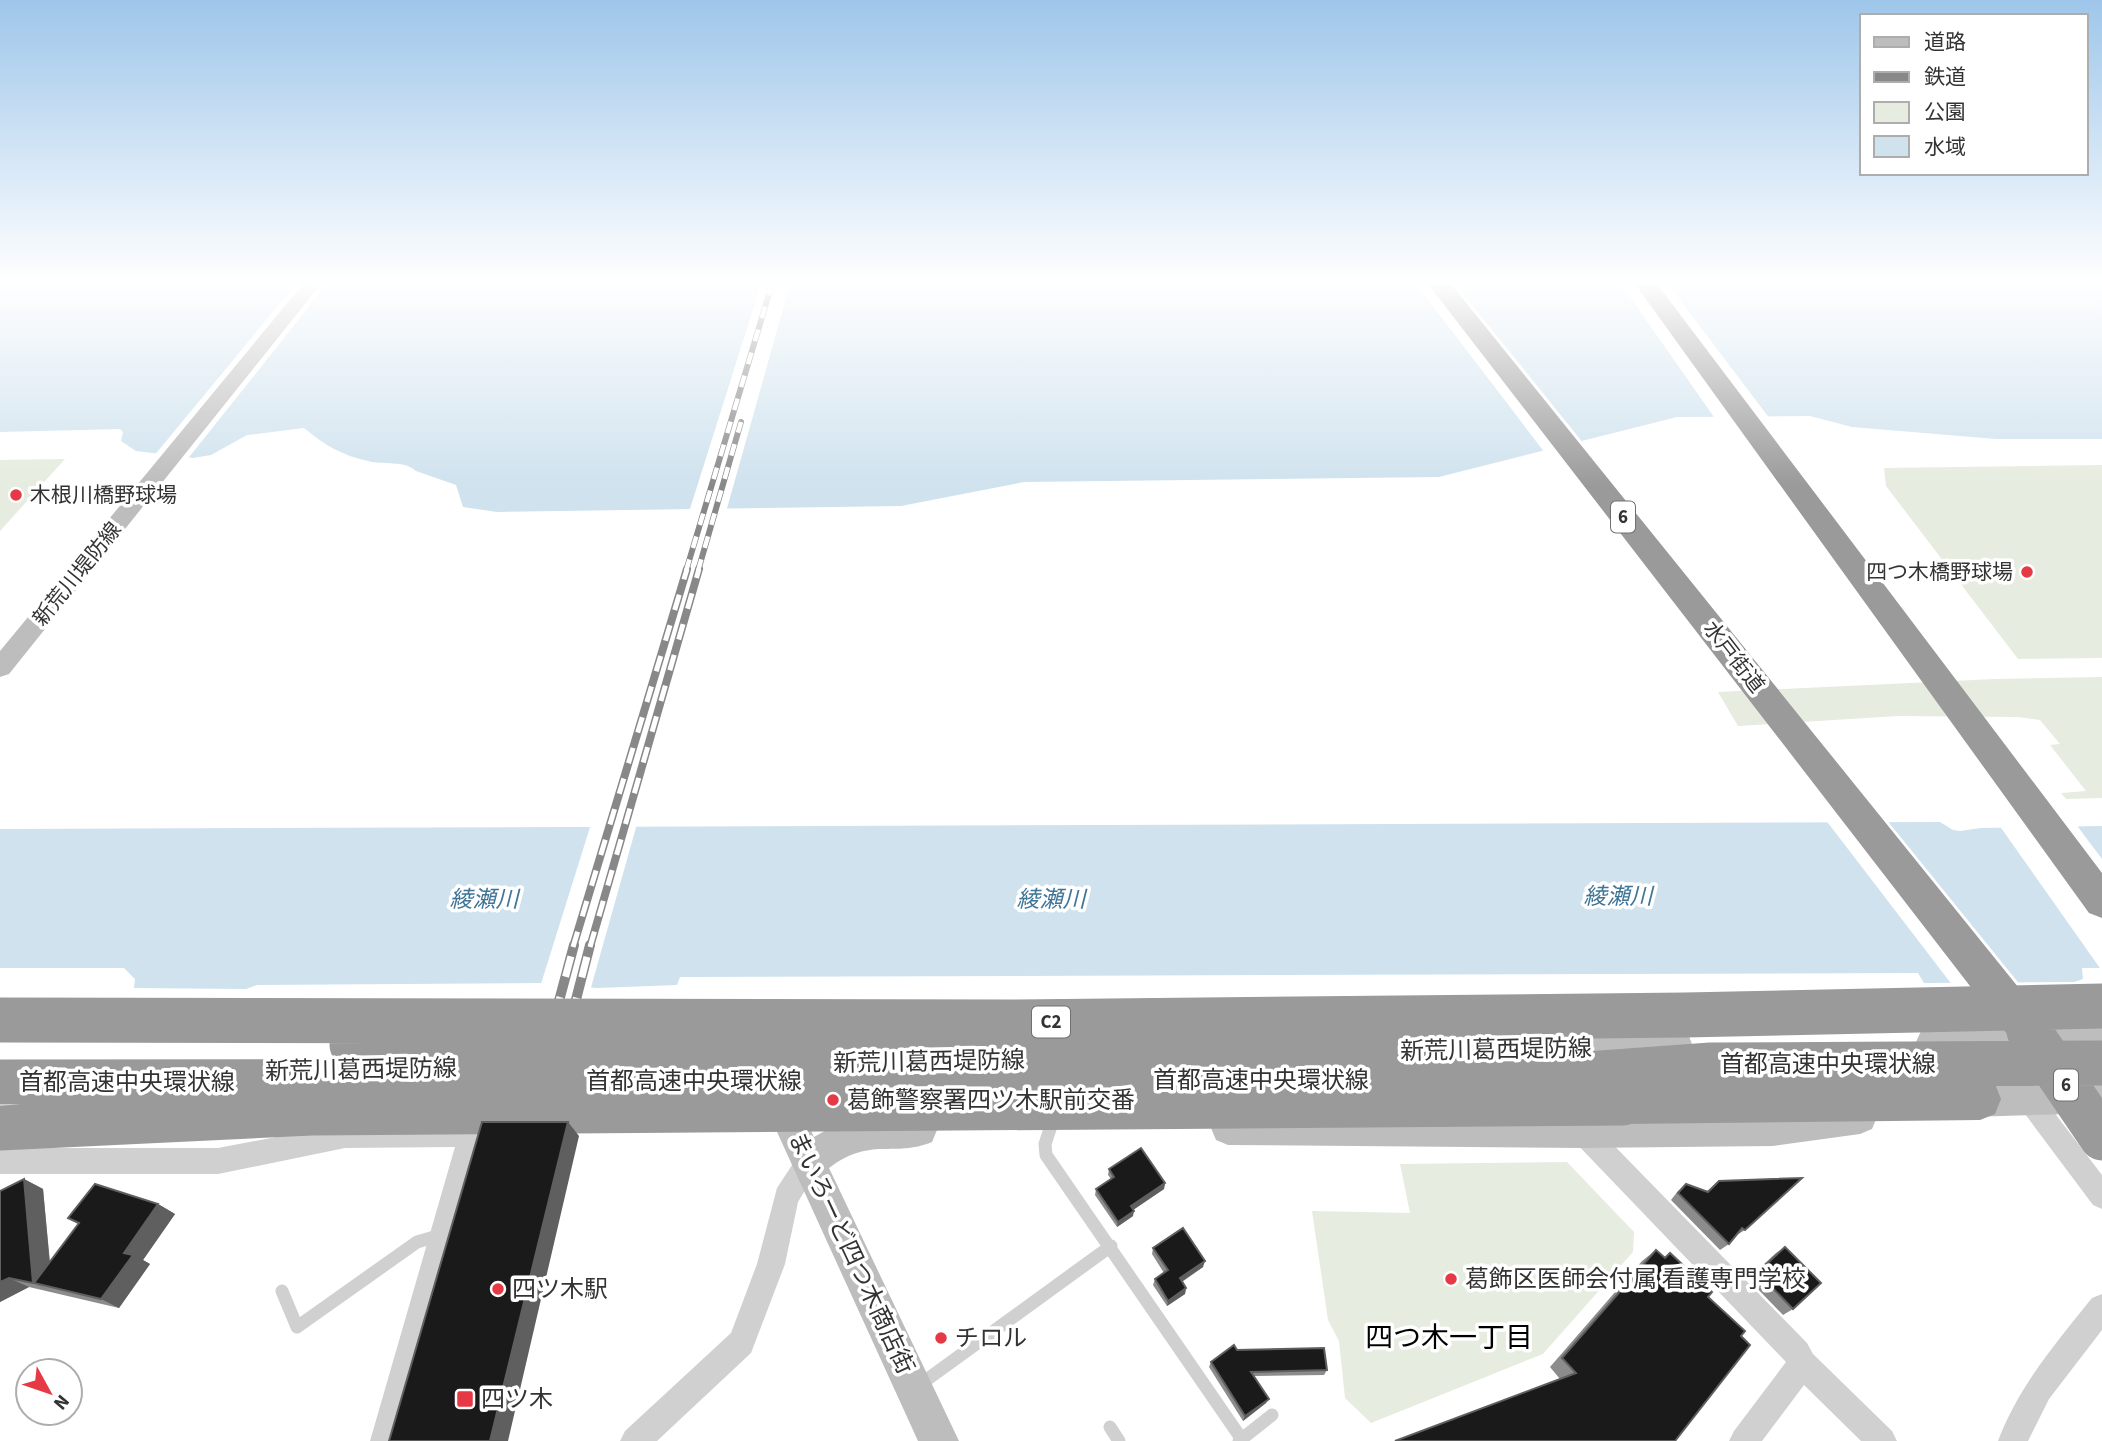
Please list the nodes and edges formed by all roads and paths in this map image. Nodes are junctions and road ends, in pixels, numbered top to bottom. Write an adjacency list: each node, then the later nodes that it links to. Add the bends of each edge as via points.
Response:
1 (257, 351): 4 (main road, 新荒川堤防線)
2 (1492, 351): 8 (highway, 水戸街道 / 6, bridge)
3 (1696, 351): 5 (highway)
4 (0, 668)
5 (2102, 902)
6 (2102, 1006): 7 (highway, C2, bridge, via 1009,1022)
7 (0, 1020)
8 (2029, 1031): 21 (highway, 水戸街道 / 6, bridge); 26 (highway, 水戸街道 / 6, bridge)
9 (0, 1038): 11 (highway, bridge, via 667,1051 1467,1041)
10 (2102, 1039): 11 (main road, 新荒川葛西堤防線)
11 (1548, 1049): 13 (main road, 新荒川葛西堤防線)
12 (2102, 1063): 17 (highway, 首都高速中央環状線, bridge, via 1711,1065 1504,1080)
13 (763, 1065): 15 (main road, 新荒川葛西堤防線); 22 (main road, 新荒川葛西堤防線); 28 (main road, まいろーど四つ木商店街)
14 (0, 1068): 16 (main road, 新荒川葛西堤防線)
15 (491, 1068): 16 (main road, 新荒川葛西堤防線); 25 (street)
16 (156, 1070)
17 (0, 1082)
18 (2102, 1097): 19 (main road, 新荒川葛西堤防線)
19 (2028, 1098): 20 (main road, 新荒川葛西堤防線); 29 (street)
20 (1980, 1100): 23 (highway, bridge, via 311,1112); 24 (main road, 新荒川葛西堤防線, via 1773,1129)
21 (2102, 1107)
22 (1051, 1126): 24 (main road, 新荒川葛西堤防線); 28 (main road, 新荒川葛西堤防線, via 863,1132 837,1140); 31 (lane, via 1046,1155)
23 (0, 1128)
24 (1582, 1131): 34 (street)
25 (471, 1134): 27 (street, via 345,1136 218,1161); 30 (street)
26 (2102, 1139)
27 (0, 1161)
28 (809, 1162): 35 (main road, まいろーど四つ木商店街); 40 (street, via 786,1197 771,1264 741,1343)
29 (2102, 1196)
30 (441, 1234): 32 (lane, via 417,1242 297,1327); 39 (street)
31 (1111, 1247): 35 (lane); 38 (lane)
32 (282, 1292)
33 (2102, 1308): 45 (street, via 2047,1379)
34 (1803, 1364): 43 (street); 44 (street)
35 (914, 1389): 41 (main road, まいろーど四つ木商店街)
36 (1272, 1415): 38 (lane)
37 (1110, 1427): 42 (lane)
38 (1241, 1440)
39 (385, 1441)
40 (635, 1441)
41 (939, 1441)
42 (1119, 1441)
43 (1744, 1441)
44 (1882, 1441)
45 (2013, 1441)

